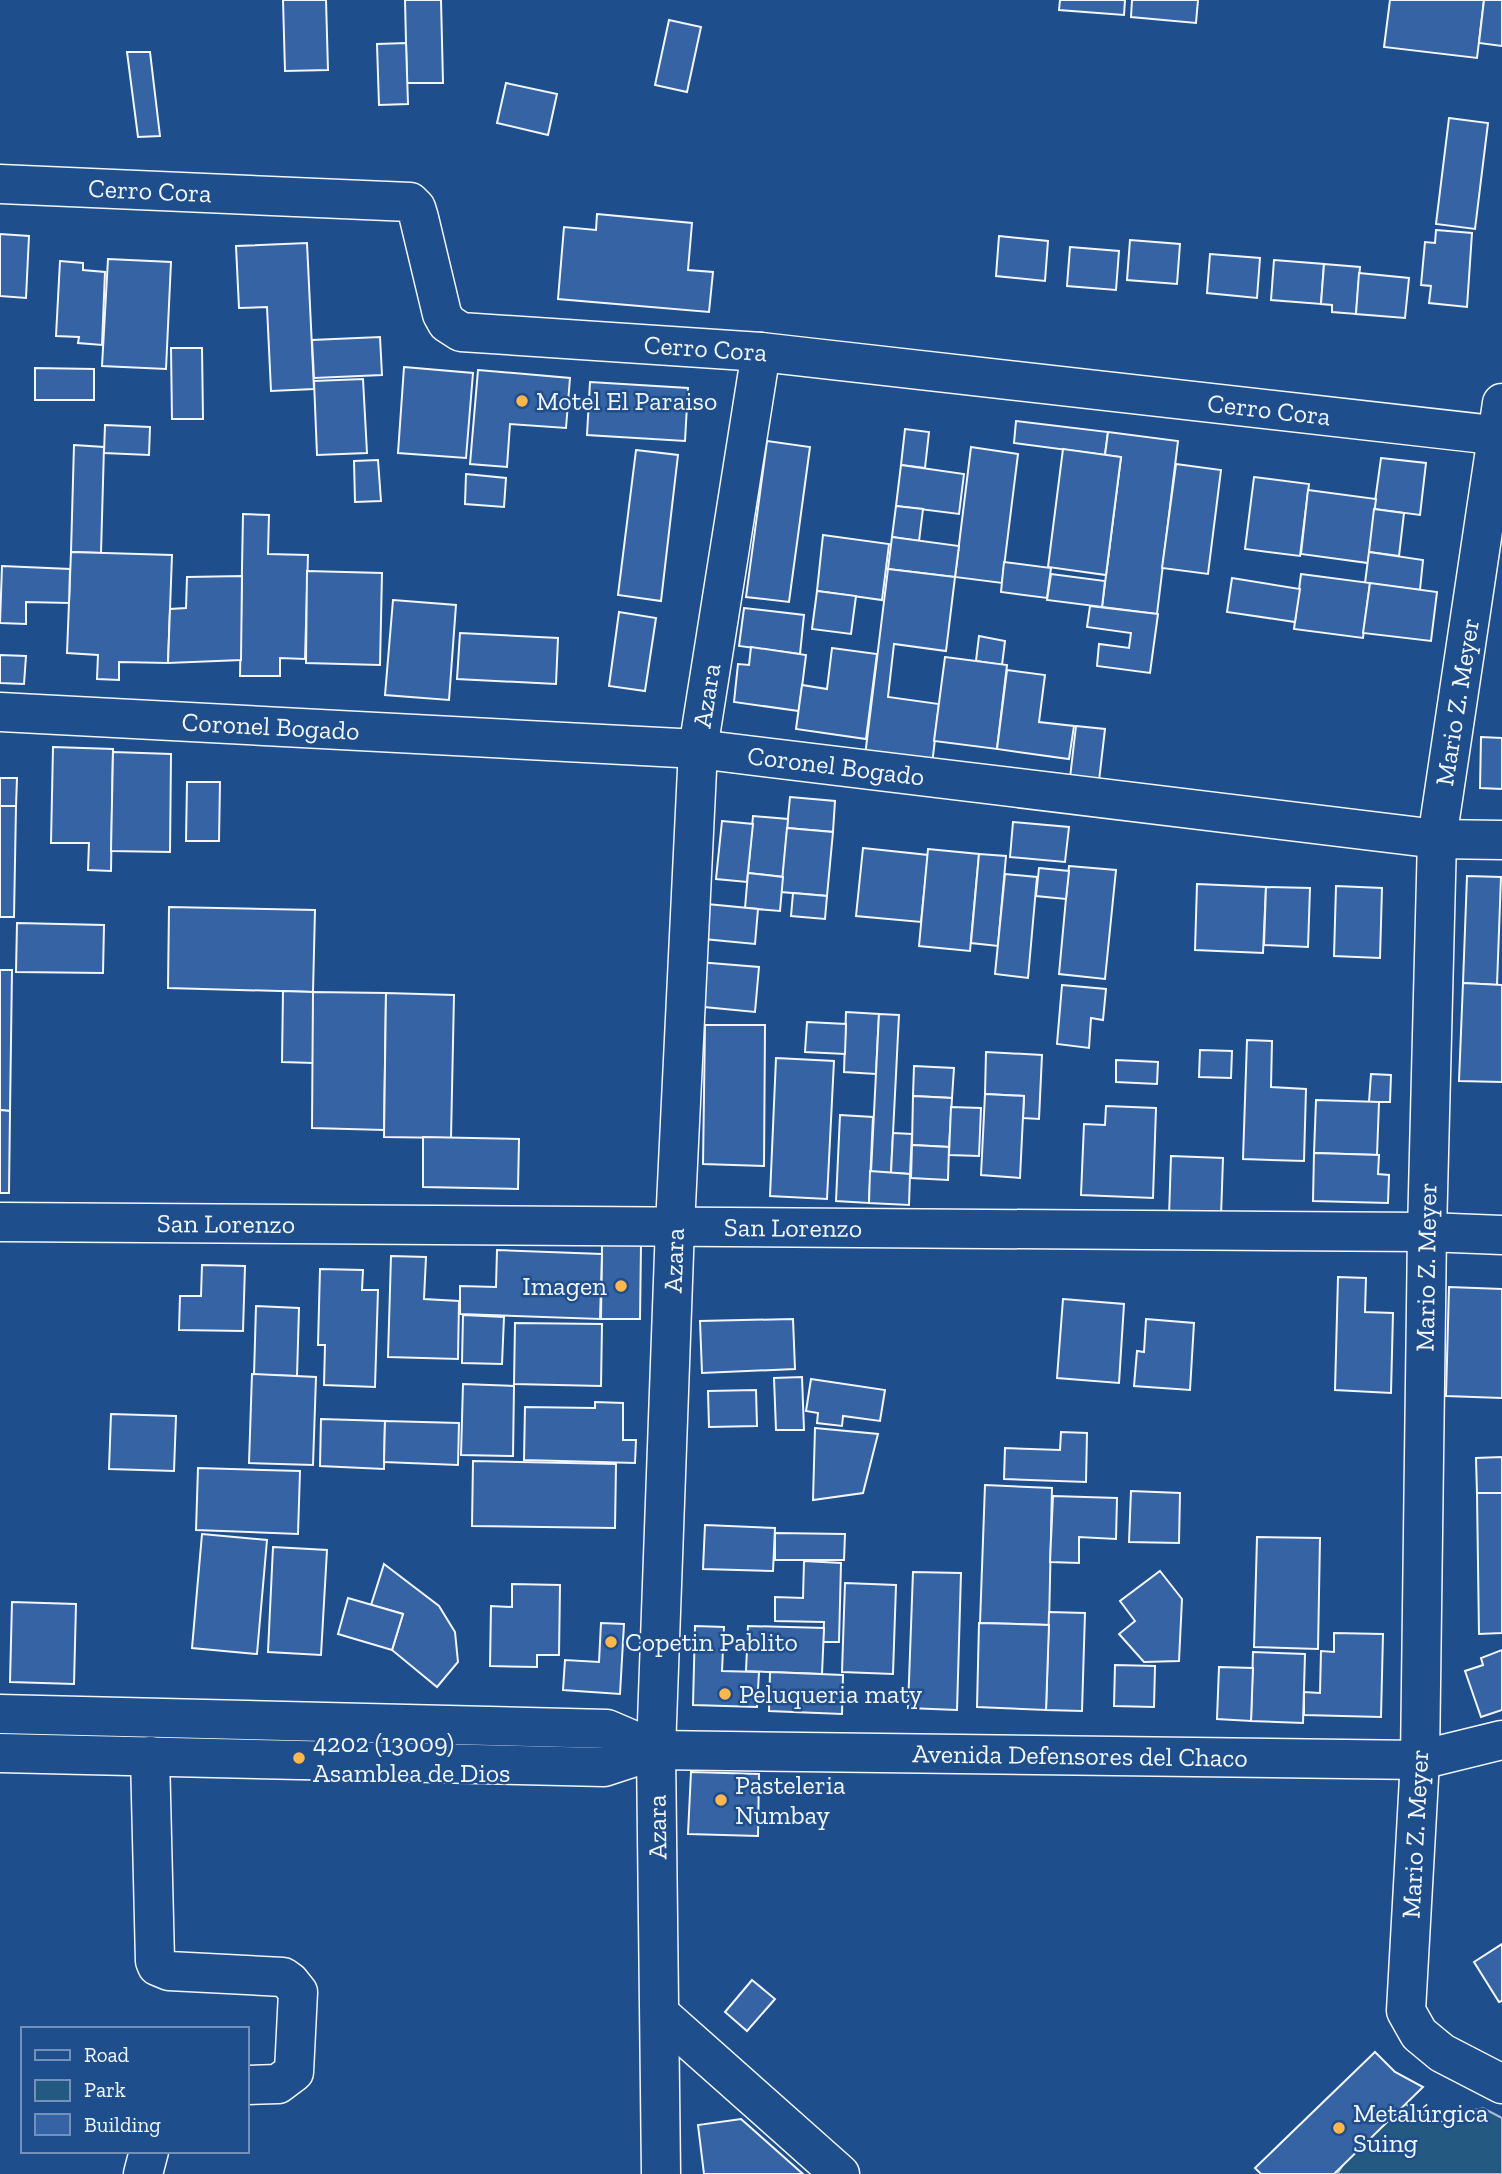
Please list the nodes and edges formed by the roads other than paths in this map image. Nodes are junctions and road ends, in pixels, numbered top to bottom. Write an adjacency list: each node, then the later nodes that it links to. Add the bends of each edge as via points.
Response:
1 (0, 184): 2 (street, Cerro Cora, via 410,202 419,218 442,314 461,332)
2 (761, 352): 3 (street, Cerro Cora); 5 (street, Azara)
3 (1500, 425): 6 (street, Mario Z. Meyer)
4 (0, 712): 5 (street, Coronel Bogado)
5 (698, 749): 6 (street, Coronel Bogado); 9 (street, Azara)
6 (1437, 839): 7 (street, Coronel Bogado); 10 (street, Mario Z. Meyer)
7 (1502, 840)
8 (0, 1222): 9 (street, San Lorenzo)
9 (675, 1226): 10 (street, San Lorenzo); 14 (street, Azara)
10 (1427, 1232): 11 (street, San Lorenzo); 17 (street, Mario Z. Meyer)
11 (1502, 1235)
12 (0, 1714): 14 (street, Avenida Defensores del Chaco, via 607,1729)
13 (1502, 1740): 17 (street, Avenida Defensores del Chaco)
14 (656, 1751): 16 (street, Avenida Defensores del Chaco, via 604,1767); 17 (street, Avenida Defensores del Chaco); 18 (street, Azara)
15 (0, 1753): 16 (street, Avenida Defensores del Chaco)
16 (150, 1756): 20 (street, via 157,1966 169,1971 283,1977 298,1992 294,2072 278,2084)
17 (1420, 1760): 19 (street, Mario Z. Meyer, via 1406,2011 1419,2034 1442,2053)
18 (660, 2014): 23 (street, Azara); 24 (street)
19 (1502, 2084)
20 (248, 2085)
21 (148, 2153): 22 (street)
22 (143, 2174)
23 (660, 2174)
24 (840, 2174)

